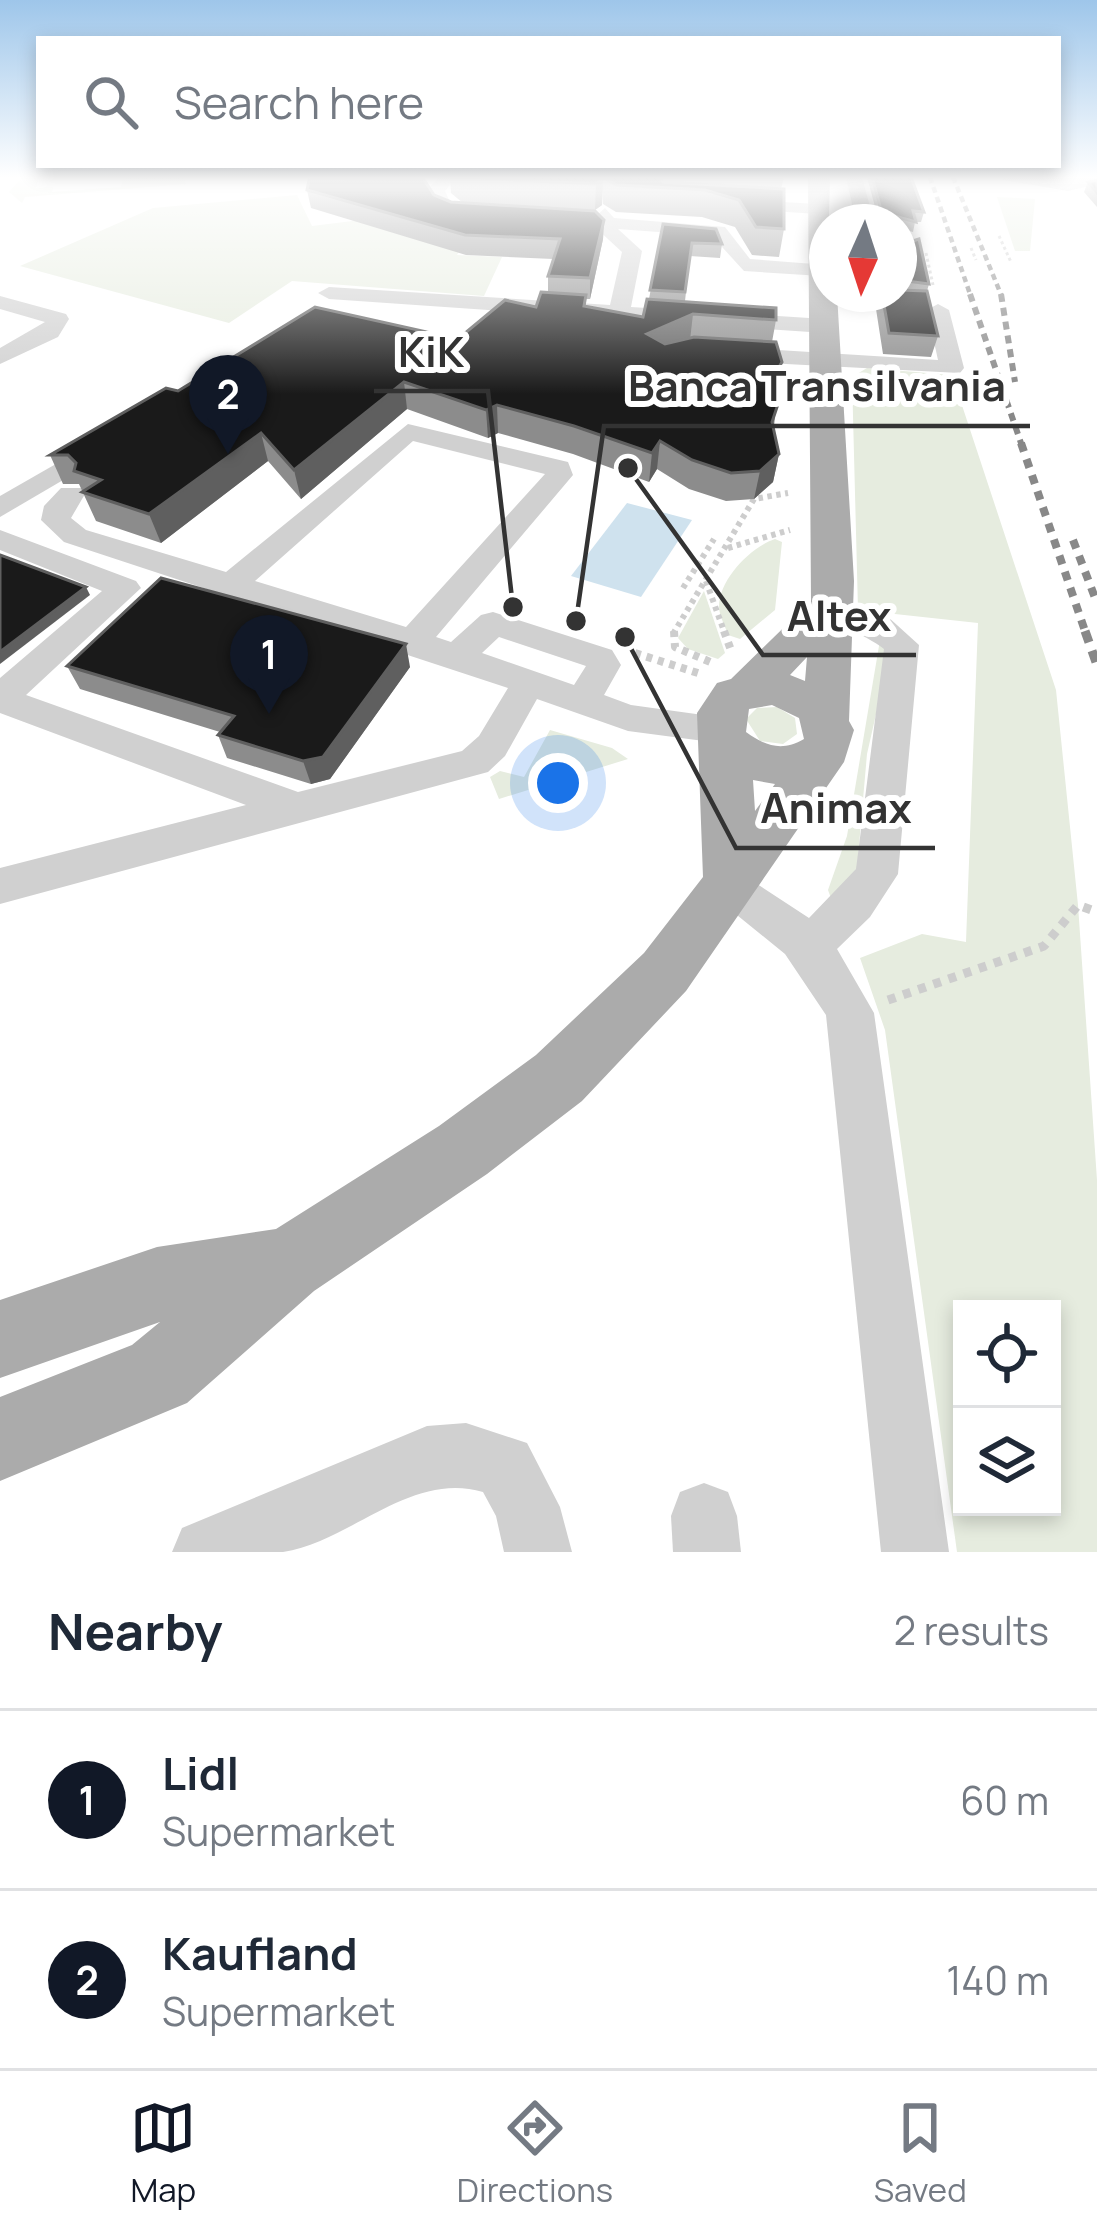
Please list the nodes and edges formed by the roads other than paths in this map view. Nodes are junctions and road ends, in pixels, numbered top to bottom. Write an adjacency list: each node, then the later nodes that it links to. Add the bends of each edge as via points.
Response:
1 (631, 249): 8 (street)
2 (731, 249): 3 (street, via 744,265)
3 (809, 292)
4 (329, 293): 8 (street)
5 (809, 299): 8 (street)
6 (0, 302): 11 (street, via 58,320)
7 (917, 305): 12 (street, via 928,306 952,368)
8 (620, 312)
9 (824, 312): 12 (main road)
10 (710, 353): 12 (street)
11 (0, 356)
12 (826, 361): 20 (main road)
13 (122, 433): 15 (street)
14 (71, 494): 17 (street, via 56,512 59,526)
15 (0, 508)
16 (0, 539): 19 (street)
17 (156, 562): 18 (street); 19 (street)
18 (232, 584): 21 (street); 21 (street, via 408,432 558,468)
19 (125, 588): 26 (street)
20 (832, 604): 23 (main road); 28 (main road); 32 (street, via 902,645 877,874)
21 (413, 641): 22 (street)
22 (455, 658): 24 (street); 25 (street, via 493,623 600,658 604,665)
23 (737, 674): 27 (main road, via 724,704); 28 (main road, via 795,694)
24 (526, 686): 25 (street); 29 (street, via 482,758)
25 (581, 703): 27 (street)
26 (7, 710): 29 (street)
27 (723, 736): 28 (main road, via 768,766); 30 (main road)
28 (820, 739): 30 (main road)
29 (298, 808): 31 (street)
30 (731, 885): 32 (street); 33 (main road, via 665,973 559,1078)
31 (0, 886)
32 (811, 945): 38 (street, via 850,1013)
33 (288, 1265): 34 (main road, via 157,1285); 35 (main road, via 159,1375)
34 (0, 1340)
35 (0, 1439)
36 (206, 1552): 37 (street, via 427,1458 466,1455 504,1466)
37 (538, 1552)
38 (915, 1552)

